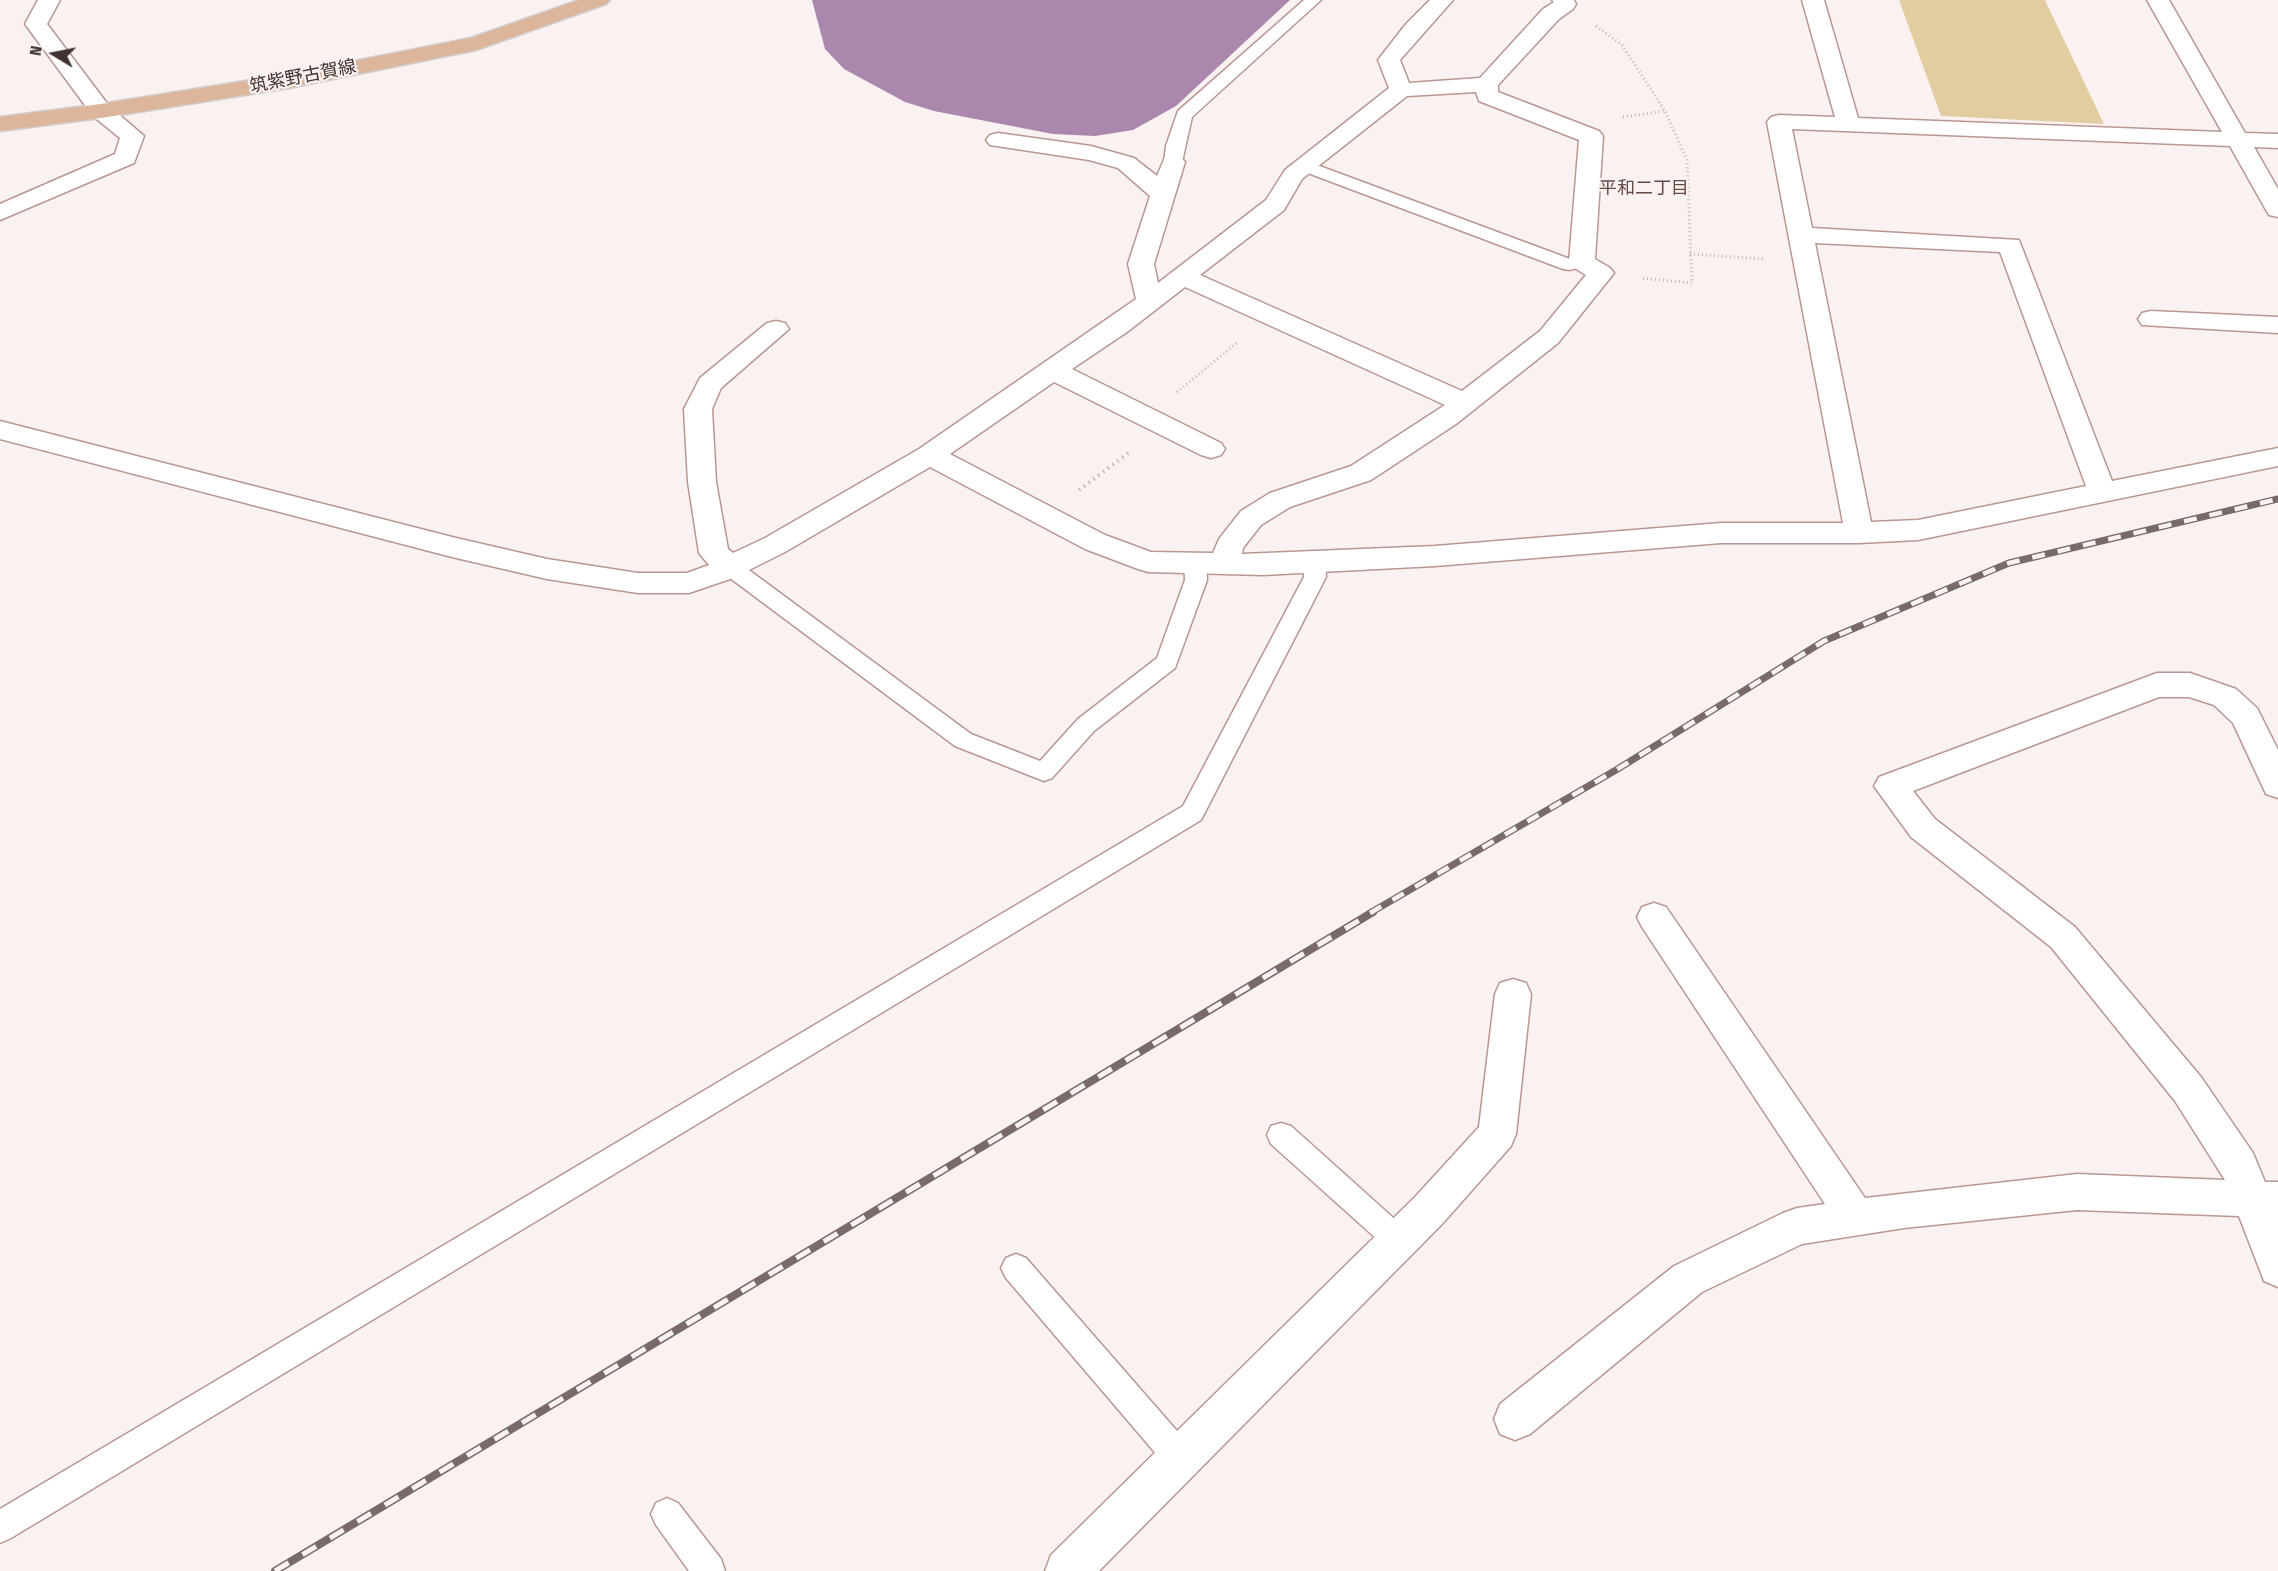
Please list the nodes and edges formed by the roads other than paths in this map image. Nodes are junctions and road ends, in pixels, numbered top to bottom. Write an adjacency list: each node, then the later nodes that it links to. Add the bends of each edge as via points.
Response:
1 (49, 0): 10 (street, via 36,24)
2 (599, 0): 10 (main road, 筑紫野古賀線, via 476,43 289,81)
3 (1313, 0): 16 (lane, via 1184,115)
4 (1442, 0): 9 (street, via 1389,60)
5 (1813, 0): 12 (street)
6 (2158, 0): 14 (street)
7 (1564, 2): 8 (street)
8 (1487, 84): 9 (street); 22 (street, via 1487,96 1591,136)
9 (1401, 90): 17 (street)
10 (102, 111): 11 (main road, 筑紫野古賀線); 20 (street, via 132,136 126,158)
11 (0, 124)
12 (1848, 124): 14 (street); 21 (street, via 1779,122)
13 (999, 140): 18 (street, via 1091,153 1126,163)
14 (2239, 140): 15 (street); 19 (street)
15 (2278, 141)
16 (1173, 162): 18 (street)
17 (1306, 166): 22 (lane, via 1569,265); 23 (street, via 1293,176 1275,206)
18 (1163, 194): 24 (street, via 1141,264)
19 (2278, 210)
20 (0, 213)
21 (1802, 235): 34 (street, via 2010,245); 35 (street)
22 (1592, 267): 29 (street, via 1549,337)
23 (1181, 276): 24 (street); 29 (street)
24 (1149, 299): 28 (street, via 1118,326)
25 (2151, 320): 26 (street)
26 (2278, 325)
27 (776, 329): 39 (street, via 710,384 698,409 702,482 714,553)
28 (1052, 370): 31 (street); 32 (street)
29 (1465, 403): 38 (street, via 1361,473 1280,500 1251,518 1229,546)
30 (0, 430): 39 (street, via 547,569 638,583 689,583)
31 (1211, 449)
32 (929, 455): 37 (street, via 1095,542 1148,562); 39 (street)
33 (2278, 457): 34 (street)
34 (2102, 492): 35 (street, via 1918,530)
35 (1859, 533): 36 (street, via 1722,533)
36 (1314, 562): 38 (street); 52 (lane, via 1316,577 1192,813)
37 (1195, 563): 38 (street); 39 (lane, via 1196,580 1167,662 1086,725 1044,772 963,740)
38 (1226, 564)
39 (730, 567)
40 (2278, 785): 44 (street, via 2246,717 2225,697 2190,685 2157,685 1892,786 1923,828 2063,937 2188,1089)
41 (1654, 917): 45 (street)
42 (1513, 994): 46 (street, via 1497,1134)
43 (1281, 1135): 46 (lane)
44 (2265, 1199): 45 (street, via 2077,1192); 48 (street)
45 (1857, 1217): 49 (street, via 1797,1226 1688,1279)
46 (1399, 1240): 50 (street)
47 (1016, 1268): 50 (lane)
48 (2278, 1268)
49 (1515, 1419)
50 (1180, 1458): 54 (street)
51 (667, 1514): 53 (lane)
52 (0, 1527)
53 (710, 1571)
54 (1067, 1571)

